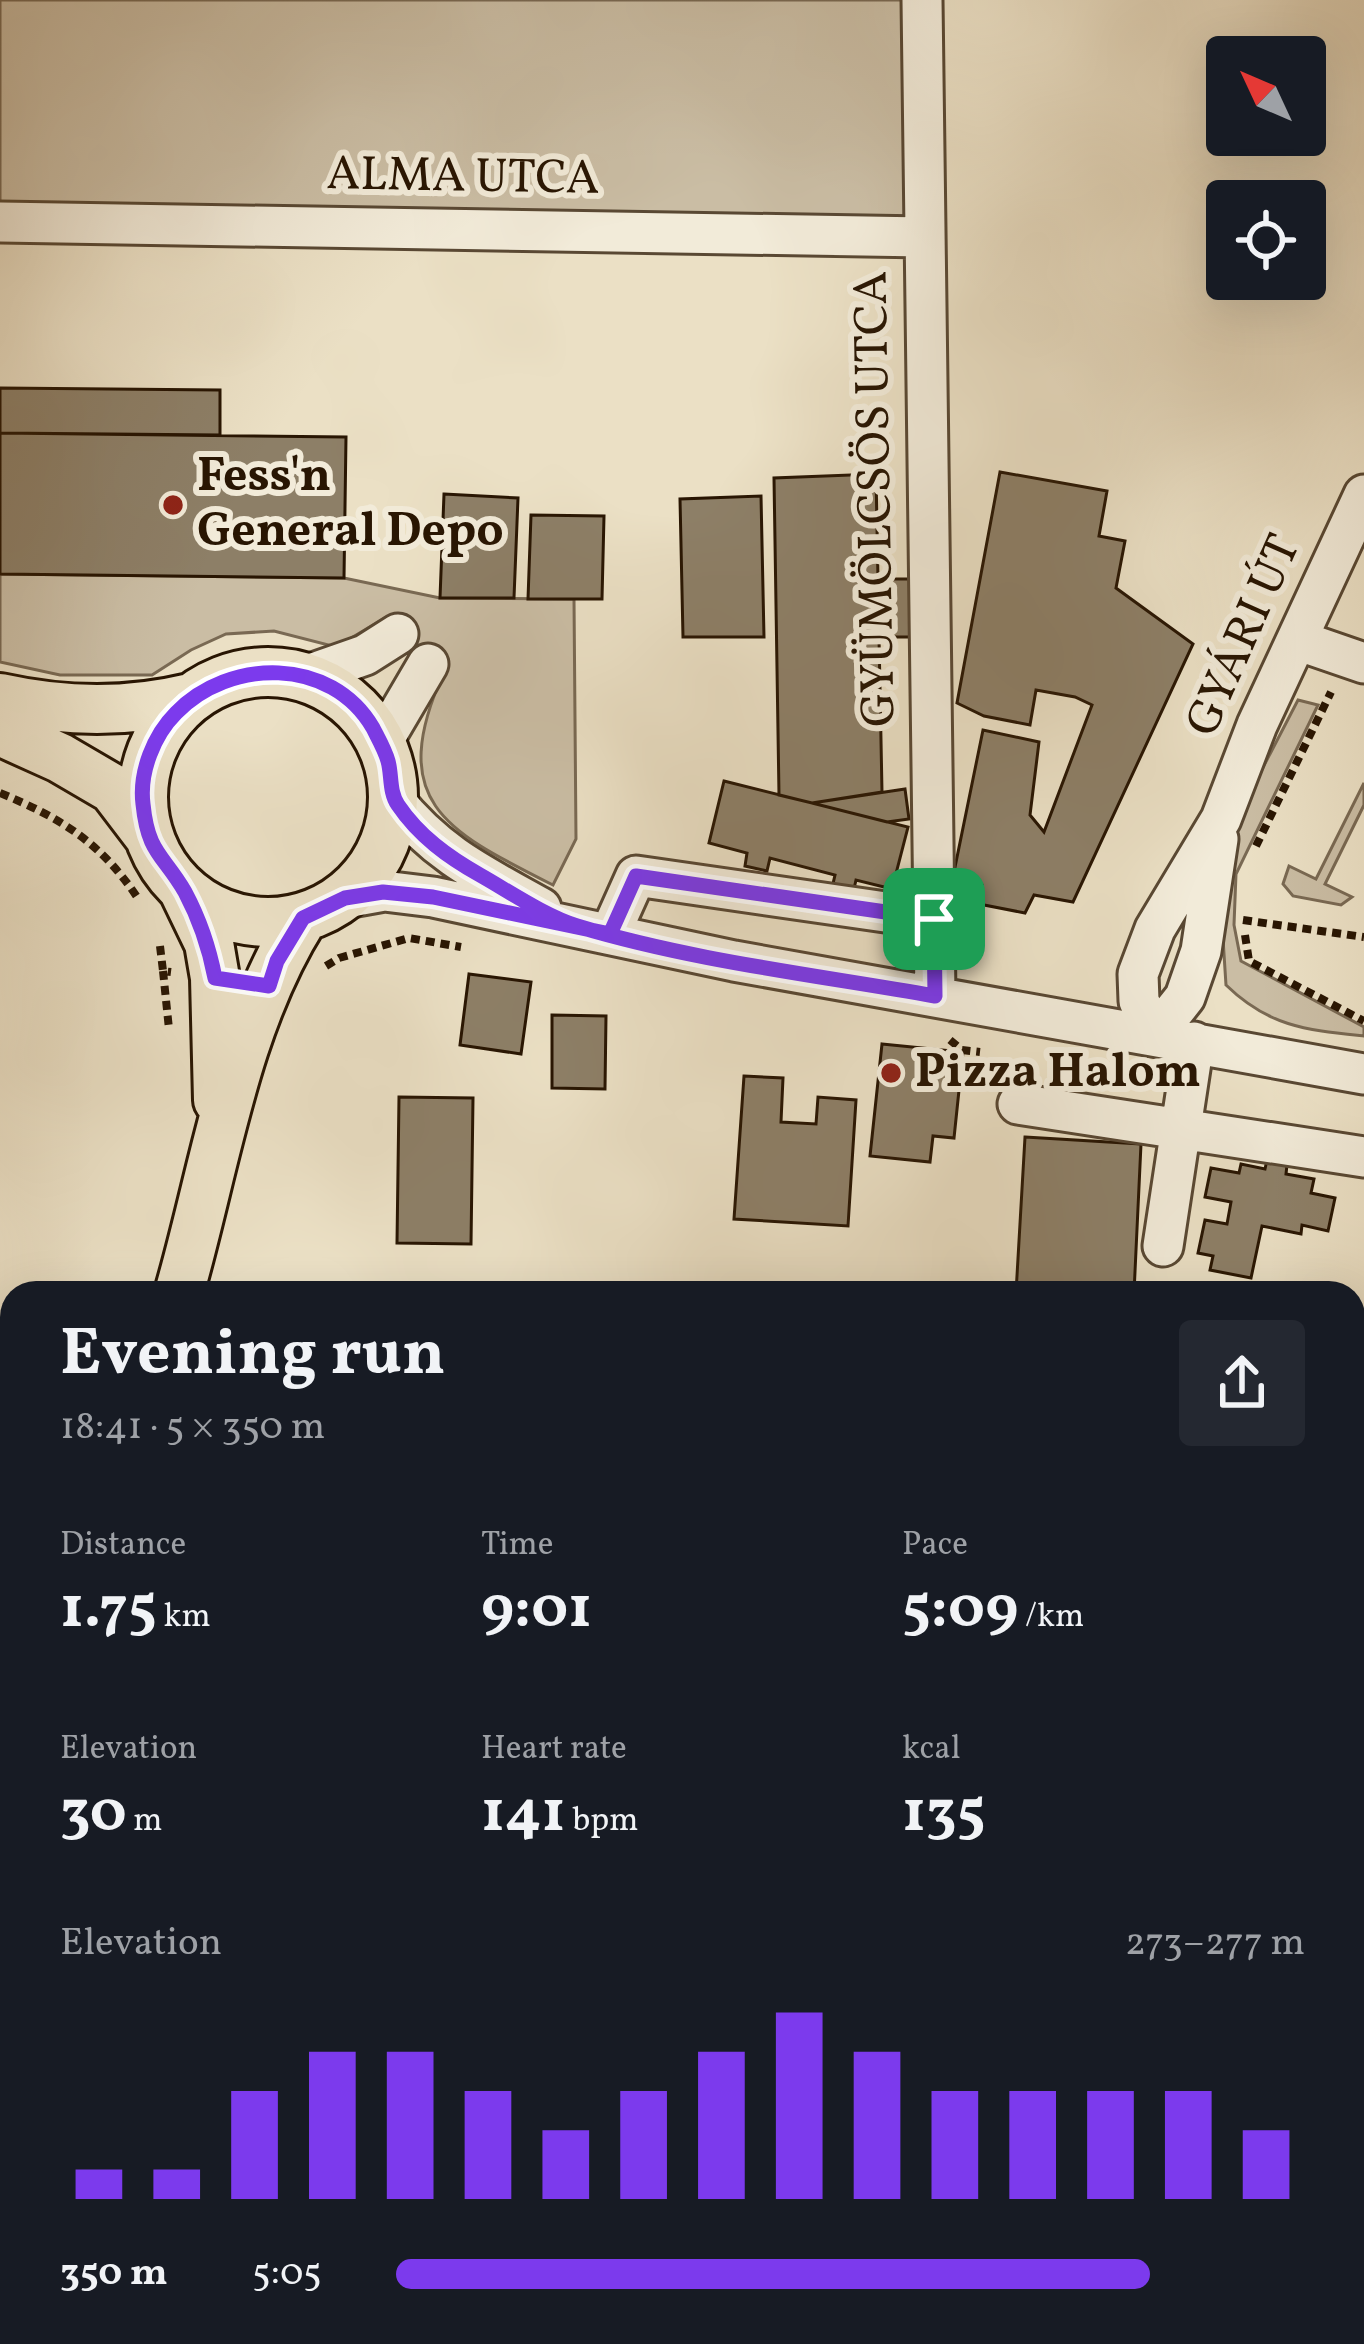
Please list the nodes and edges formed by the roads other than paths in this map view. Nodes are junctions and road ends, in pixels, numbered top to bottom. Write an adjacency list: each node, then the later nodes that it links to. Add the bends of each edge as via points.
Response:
1 (922, 0): 3 (street, GYÜMÖLCSÖS UTCA)
2 (0, 222): 3 (street, ALMA UTCA)
3 (925, 237): 18 (street, GYÜMÖLCSÖS UTCA)
4 (1364, 495): 6 (street, GYÁRI ÚT)
5 (398, 634): 9 (street)
6 (1297, 640): 7 (street); 21 (street, GYÁRI ÚT, via 1221,819 1201,951 1185,998)
7 (1356, 660)
8 (428, 664): 13 (street)
9 (305, 676): 11 (main road, via 265,670 225,678); 13 (main road, via 341,694)
10 (0, 698): 11 (main road, via 143,709)
11 (190, 698): 15 (main road, via 164,725 148,760)
12 (0, 731): 15 (main road, via 112,789)
13 (381, 744): 14 (main road)
14 (394, 800): 17 (main road, via 386,842 364,878); 19 (street, via 447,855)
15 (148, 835): 16 (main road)
16 (164, 900): 17 (main road, via 256,922); 25 (main road, via 209,944)
17 (324, 908): 19 (street, via 403,893); 25 (main road, via 277,961)
18 (934, 919): 19 (street, via 636,876); 20 (street, GYÜMÖLCSÖS UTCA)
19 (591, 929): 20 (street)
20 (935, 996): 21 (street)
21 (1155, 1035): 22 (street)
22 (1194, 1042): 23 (street); 26 (street)
23 (1364, 1074)
24 (1018, 1104): 26 (street)
25 (218, 1128): 29 (main road)
26 (1181, 1129): 27 (street); 28 (street)
27 (1364, 1157)
28 (1163, 1246)
29 (182, 1281)

